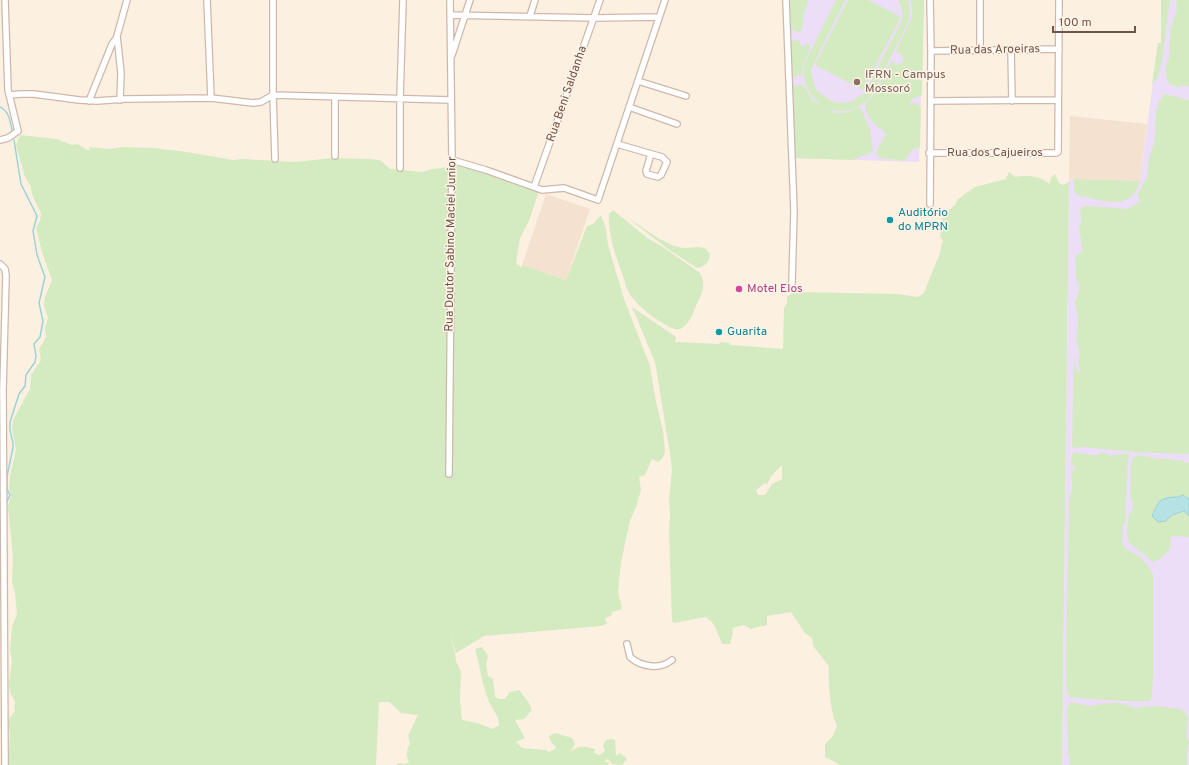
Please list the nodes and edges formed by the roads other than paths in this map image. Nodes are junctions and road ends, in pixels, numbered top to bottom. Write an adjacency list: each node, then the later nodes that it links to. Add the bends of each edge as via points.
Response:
1 (5, 0): 20 (street)
2 (127, 0): 21 (street)
3 (207, 0): 31 (street)
4 (273, 0): 29 (street)
5 (403, 0): 33 (street)
6 (450, 0): 15 (street, Rua Doutor Sabino Maciel Junior)
7 (470, 0): 16 (street)
8 (535, 0): 17 (street)
9 (600, 0): 19 (street, Rua Beni Saldanha)
10 (665, 0): 18 (street)
11 (786, 0): 53 (street, via 794,211)
12 (930, 0): 25 (street)
13 (980, 0): 23 (street)
14 (1059, 0): 22 (street)
15 (450, 15): 16 (street); 26 (street, Rua Doutor Sabino Maciel Junior)
16 (465, 15): 17 (street); 26 (street)
17 (530, 16): 19 (street)
18 (659, 17): 19 (street); 27 (street)
19 (594, 18): 50 (street, Rua Beni Saldanha)
20 (3, 26): 28 (street)
21 (117, 36): 34 (street, via 121,73); 37 (street)
22 (1059, 49): 24 (street, Rua das Aroeiras); 36 (street)
23 (980, 50): 24 (street, Rua das Aroeiras); 25 (street, Rua das Aroeiras)
24 (1011, 50): 39 (street)
25 (931, 51): 38 (street)
26 (450, 60): 35 (street, Rua Doutor Sabino Maciel Junior)
27 (638, 80): 30 (street); 40 (street)
28 (10, 95): 37 (street, via 34,94); 42 (street, via 18,131)
29 (273, 95): 31 (street, via 256,103); 32 (street); 47 (street)
30 (686, 96)
31 (211, 98): 34 (street)
32 (336, 98): 33 (street); 46 (street)
33 (400, 99): 35 (street); 49 (street)
34 (120, 100): 37 (street)
35 (450, 100): 48 (street, Rua Doutor Sabino Maciel Junior)
36 (1058, 100): 39 (street); 44 (street, Rua dos Cajueiros, via 1059,151 1056,153)
37 (89, 101)
38 (931, 101): 39 (street); 44 (street)
39 (1012, 101)
40 (629, 107): 41 (street); 43 (street)
41 (677, 124)
42 (0, 140)
43 (617, 144): 45 (street); 50 (street, via 598,200 564,188 542,190)
44 (930, 153): 51 (street)
45 (651, 154): 45 (street, via 662,156 667,162 662,175 658,177 647,174 646,171)
46 (335, 156)
47 (275, 159)
48 (452, 160): 50 (street); 55 (street, Rua Doutor Sabino Maciel Junior)
49 (400, 168)
50 (534, 187)
51 (930, 204)
52 (0, 264): 54 (street, via 5,269 6,276)
53 (792, 283)
54 (2, 390): 58 (street)
55 (449, 474)
56 (627, 644): 57 (street, via 630,657 640,664 660,666)
57 (672, 660)
58 (5, 765)

